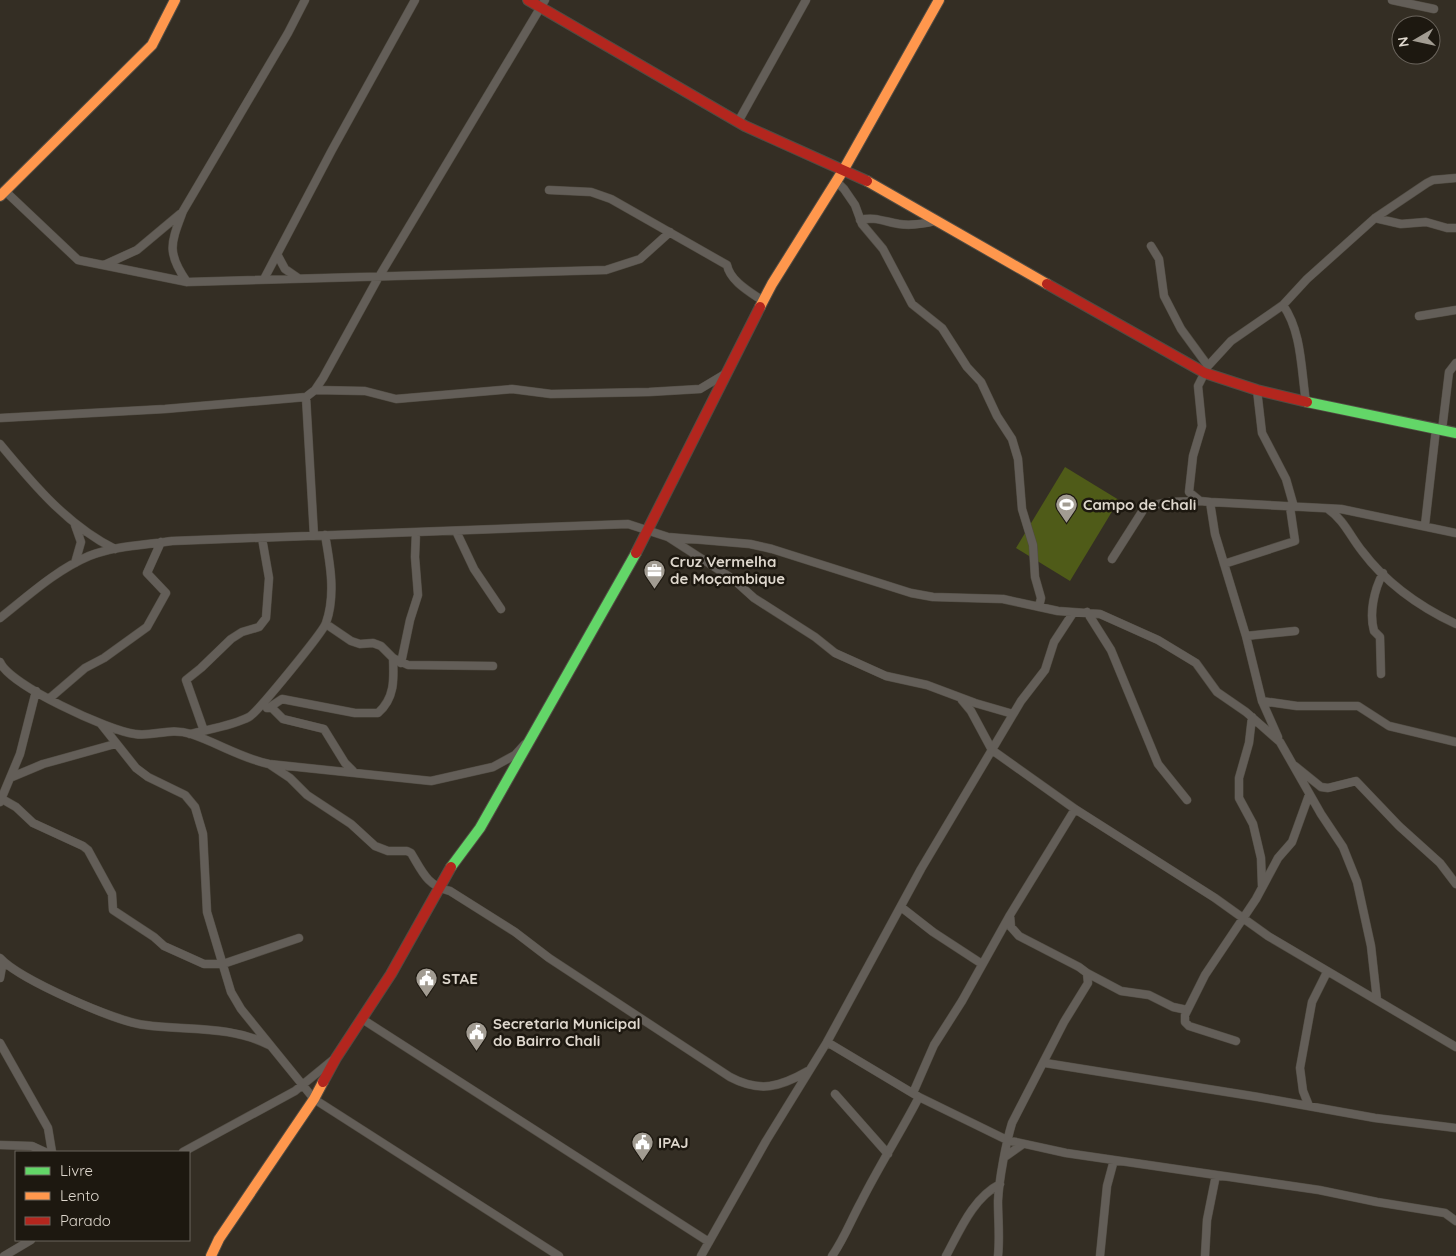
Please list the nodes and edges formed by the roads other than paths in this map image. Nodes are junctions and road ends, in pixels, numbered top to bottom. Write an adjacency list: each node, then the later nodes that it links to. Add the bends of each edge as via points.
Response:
1 (175, 0): 15 (street, via 152,44 142,56)
2 (305, 0): 16 (street)
3 (416, 0): 23 (street, via 332,150)
4 (528, 0): 8 (street)
5 (806, 0): 10 (street)
6 (1392, 0): 9 (street)
7 (936, 2): 11 (street)
8 (543, 4): 10 (street, via 600,44); 25 (street)
9 (1434, 9)
10 (738, 122): 11 (street)
11 (844, 169): 13 (street); 19 (street, via 902,199)
12 (1456, 178): 17 (street, via 1433,180)
13 (836, 181): 18 (street, via 855,205); 29 (street)
14 (549, 190): 21 (street, via 601,194)
15 (3, 193): 24 (street, via 78,260)
16 (183, 211): 24 (street, via 137,250); 28 (street, via 171,253)
17 (1375, 218): 20 (street, via 1401,224 1426,222); 30 (street)
18 (860, 220): 19 (street, via 880,219 912,225); 64 (street, via 883,248 912,304 942,328 980,382 1012,439 1018,459 1022,510 1033,545 1035,577 1041,598)
19 (935, 221): 34 (street)
20 (1456, 228)
21 (670, 232): 25 (street, via 640,259 606,270); 29 (street, via 727,265 733,278)
22 (1151, 246): 34 (street, via 1159,259 1164,296)
23 (278, 256): 26 (street, via 285,269); 27 (street)
24 (104, 265): 28 (street)
25 (380, 275): 26 (street); 36 (street)
26 (298, 278): 27 (street)
27 (264, 279): 28 (street)
28 (187, 282)
29 (763, 301): 35 (street)
30 (1283, 305): 34 (street, via 1232,340); 39 (street, via 1297,337)
31 (1456, 310): 32 (street)
32 (1419, 316)
33 (1456, 363): 41 (street, via 1449,372)
34 (1206, 369): 37 (street); 44 (street, via 1198,386 1202,426 1189,485 1189,492)
35 (725, 374): 36 (street, via 700,389 648,392 551,394 512,389 396,399 365,391); 51 (street)
36 (315, 390): 38 (street)
37 (1257, 390): 39 (street); 46 (street, via 1262,433 1286,479)
38 (306, 397): 40 (street); 55 (street)
39 (1306, 402): 41 (street)
40 (0, 418)
41 (1439, 429): 42 (street); 49 (street)
42 (1456, 433)
43 (0, 444): 48 (street, via 40,491)
44 (1200, 501): 45 (street); 60 (street, via 1168,502 1146,507)
45 (1210, 502): 46 (street); 62 (street)
46 (1292, 507): 47 (street); 62 (street, via 1295,541)
47 (1328, 509): 49 (street); 63 (street, via 1341,519 1361,550)
48 (73, 521): 59 (street, via 92,538); 61 (street, via 81,542)
49 (1424, 525): 53 (street)
50 (456, 531): 51 (street, via 626,524); 52 (street); 65 (street, via 474,569)
51 (648, 531): 56 (street); 89 (street)
52 (416, 532): 54 (street); 75 (street, via 418,595)
53 (1456, 533)
54 (326, 535): 55 (street); 69 (street, via 331,598)
55 (314, 536): 57 (street)
56 (668, 537): 64 (street, via 750,544 933,597 1003,600); 79 (street, via 733,579 754,598 835,653 872,671)
57 (262, 538): 58 (street); 87 (street, via 268,578 266,618 259,627 231,639 186,680)
58 (161, 542): 59 (street); 80 (street, via 147,573 166,593 147,627 85,668)
59 (115, 549): 61 (street)
60 (1112, 559)
61 (75, 563): 68 (street)
62 (1224, 564): 72 (street)
63 (1383, 573): 70 (street, via 1411,599); 77 (street, via 1376,588 1372,622 1374,632 1380,637)
64 (1039, 607): 67 (street)
65 (501, 609)
66 (1086, 612): 67 (street); 85 (street, via 1123,624 1189,657 1217,692); 100 (street, via 1111,650 1158,764)
67 (1073, 613): 84 (street, via 1054,642 1045,670)
68 (0, 618)
69 (326, 624): 73 (street, via 351,641 360,644 373,642 381,646); 83 (street)
70 (1456, 624)
71 (1295, 631): 72 (street)
72 (1246, 636): 81 (street)
73 (392, 658): 75 (street); 82 (street, via 393,689 385,707 375,714 282,699)
74 (0, 662): 78 (street, via 8,674)
75 (401, 663): 76 (street, via 427,667)
76 (493, 666)
77 (1381, 674)
78 (36, 691): 80 (street); 97 (street)
79 (960, 697): 84 (street); 93 (street)
80 (50, 698): 86 (street)
81 (1262, 701): 90 (street); 91 (street, via 1297,706 1358,706 1389,726)
82 (270, 707): 83 (street); 96 (street, via 283,719 324,729)
83 (256, 712): 87 (street, via 245,719)
84 (1014, 714): 93 (street)
85 (1252, 717): 90 (street); 105 (street, via 1239,778 1239,793 1261,858)
86 (101, 724): 88 (street, via 136,734 169,730); 92 (street)
87 (204, 730): 88 (street)
88 (190, 734): 94 (street)
89 (527, 742): 96 (street, via 515,755 493,767 441,780 400,779); 106 (street, via 480,828 457,857)
90 (1280, 742): 95 (street)
91 (1456, 742)
92 (115, 744): 97 (street, via 43,764); 112 (street, via 136,768 184,795 196,807 203,834 207,912)
93 (992, 750): 101 (street); 107 (street)
94 (269, 764): 96 (street); 106 (street, via 290,778 307,796 351,824 375,846 411,853 424,877)
95 (1294, 765): 98 (street); 102 (street, via 1321,787 1356,781)
96 (353, 771)
97 (12, 777): 99 (street)
98 (1309, 795): 105 (street, via 1292,842 1278,858); 117 (street, via 1343,847 1357,882 1373,955)
99 (1, 800): 112 (street, via 16,807 33,822 88,850 112,894 113,910 164,946 199,963)
100 (1187, 800)
101 (1075, 809): 108 (street); 109 (street)
102 (1440, 863): 103 (street); 104 (street)
103 (1456, 876)
104 (1456, 884)
105 (1262, 888): 109 (street)
106 (439, 889): 119 (street); 127 (street, via 450,891 515,932 549,958 744,1085 781,1084)
107 (901, 907): 113 (street); 121 (street)
108 (1010, 915): 113 (street); 115 (street, via 1012,927 1019,936)
109 (1242, 918): 114 (street); 118 (street, via 1205,975)
110 (299, 938): 112 (street)
111 (1, 960): 116 (street); 123 (street, via 39,983 122,1019 143,1025 237,1033)
112 (223, 964): 123 (street, via 231,992 241,1009)
113 (982, 964): 131 (street, via 934,1045)
114 (1327, 972): 117 (street); 129 (street, via 1312,1002 1300,1068)
115 (1087, 973): 118 (street, via 1121,991 1149,995); 126 (street, via 1088,983 1064,1022)
116 (0, 978)
117 (1377, 1000): 124 (street)
118 (1187, 1010): 120 (street, via 1184,1022 1189,1026)
119 (362, 1019): 125 (street); 149 (street)
120 (1236, 1041)
121 (827, 1042): 127 (street); 131 (street)
122 (0, 1043): 140 (street, via 48,1128)
123 (275, 1048): 128 (street)
124 (1456, 1048)
125 (336, 1058): 128 (street); 132 (street)
126 (1045, 1063): 133 (street); 136 (street, via 1012,1123)
127 (810, 1070): 149 (street)
128 (301, 1086): 132 (street); 141 (street)
129 (1303, 1091): 133 (street); 134 (street)
130 (835, 1094): 142 (street)
131 (916, 1095): 136 (street); 142 (street)
132 (314, 1099): 151 (street, via 219,1239); 152 (street)
133 (1294, 1103): 134 (street)
134 (1309, 1106): 135 (street)
135 (1456, 1128)
136 (1007, 1140): 137 (street); 143 (street)
137 (1023, 1144): 143 (street); 144 (street)
138 (0, 1145): 139 (street, via 32,1146)
139 (43, 1151)
140 (52, 1151)
141 (185, 1151)
142 (888, 1154): 154 (street)
143 (1006, 1156): 146 (street)
144 (1114, 1160): 145 (street); 157 (street, via 1107,1186)
145 (1216, 1175): 147 (street, via 1445,1213); 158 (street, via 1207,1220)
146 (1000, 1184): 155 (street, via 974,1207); 156 (street)
147 (1456, 1221)
148 (29, 1241): 150 (street)
149 (709, 1242): 153 (street)
150 (4, 1256)
151 (211, 1256)
152 (559, 1256)
153 (701, 1256)
154 (832, 1256)
155 (946, 1256)
156 (998, 1256)
157 (1100, 1256)
158 (1205, 1256)

